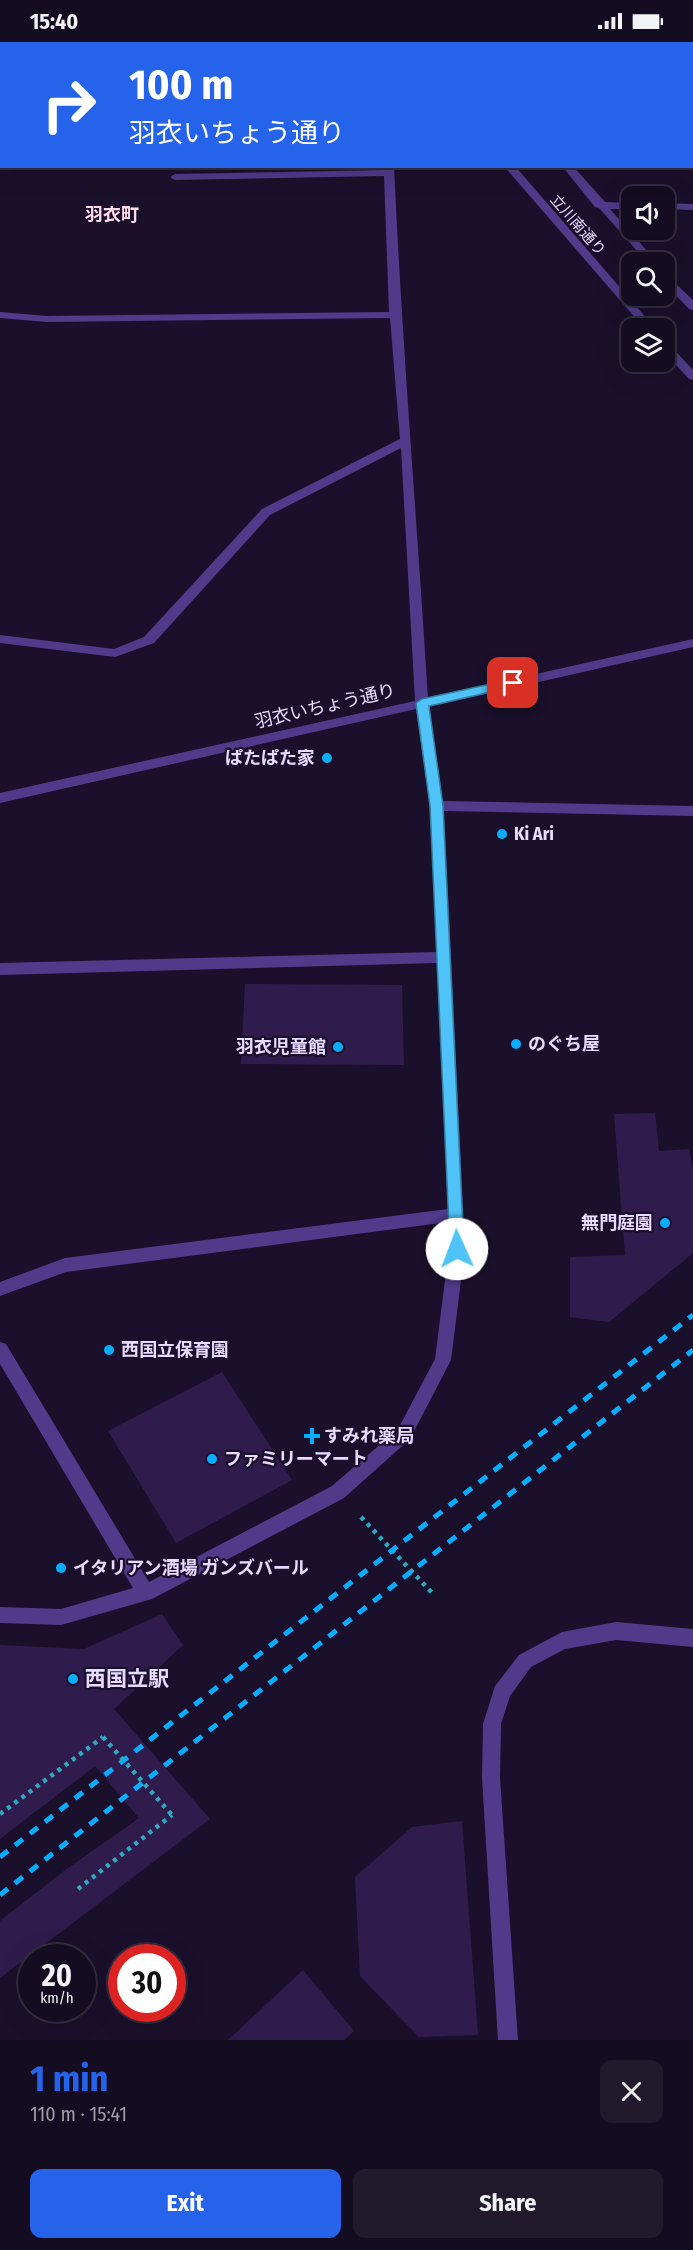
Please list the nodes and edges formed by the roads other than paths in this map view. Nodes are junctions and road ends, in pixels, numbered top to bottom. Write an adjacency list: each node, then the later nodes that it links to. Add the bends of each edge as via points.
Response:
1 (511, 168): 14 (street, 立川南通り)
2 (569, 168): 5 (street, 立川南通り)
3 (389, 170): 4 (street); 13 (street)
4 (174, 177)
5 (599, 205): 6 (street); 9 (street, 立川南通り)
6 (621, 206)
7 (675, 206): 8 (street)
8 (693, 207)
9 (643, 252)
10 (675, 288): 11 (street)
11 (693, 307)
12 (0, 315): 13 (street, via 47,319)
13 (395, 315): 17 (street)
14 (641, 318)
15 (675, 357): 16 (street)
16 (693, 377)
17 (406, 441): 18 (street, via 266,512 149,640 115,653); 20 (street)
18 (0, 639)
19 (693, 643): 20 (street, 羽衣いちょう通り)
20 (422, 703): 21 (street, 羽衣いちょう通り); 22 (street)
21 (0, 798)
22 (437, 806): 23 (street); 24 (street)
23 (693, 812)
24 (443, 957): 25 (street); 26 (street)
25 (0, 969)
26 (456, 1214): 27 (street, via 65,1265); 29 (street, via 457,1249 443,1360 404,1434 338,1492)
27 (0, 1289)
28 (0, 1349): 29 (street)
29 (146, 1593): 30 (street, via 61,1617)
30 (0, 1615)
31 (693, 1638): 32 (street, via 616,1631 562,1641 525,1661 502,1692 492,1724 491,1778)
32 (508, 2040)

